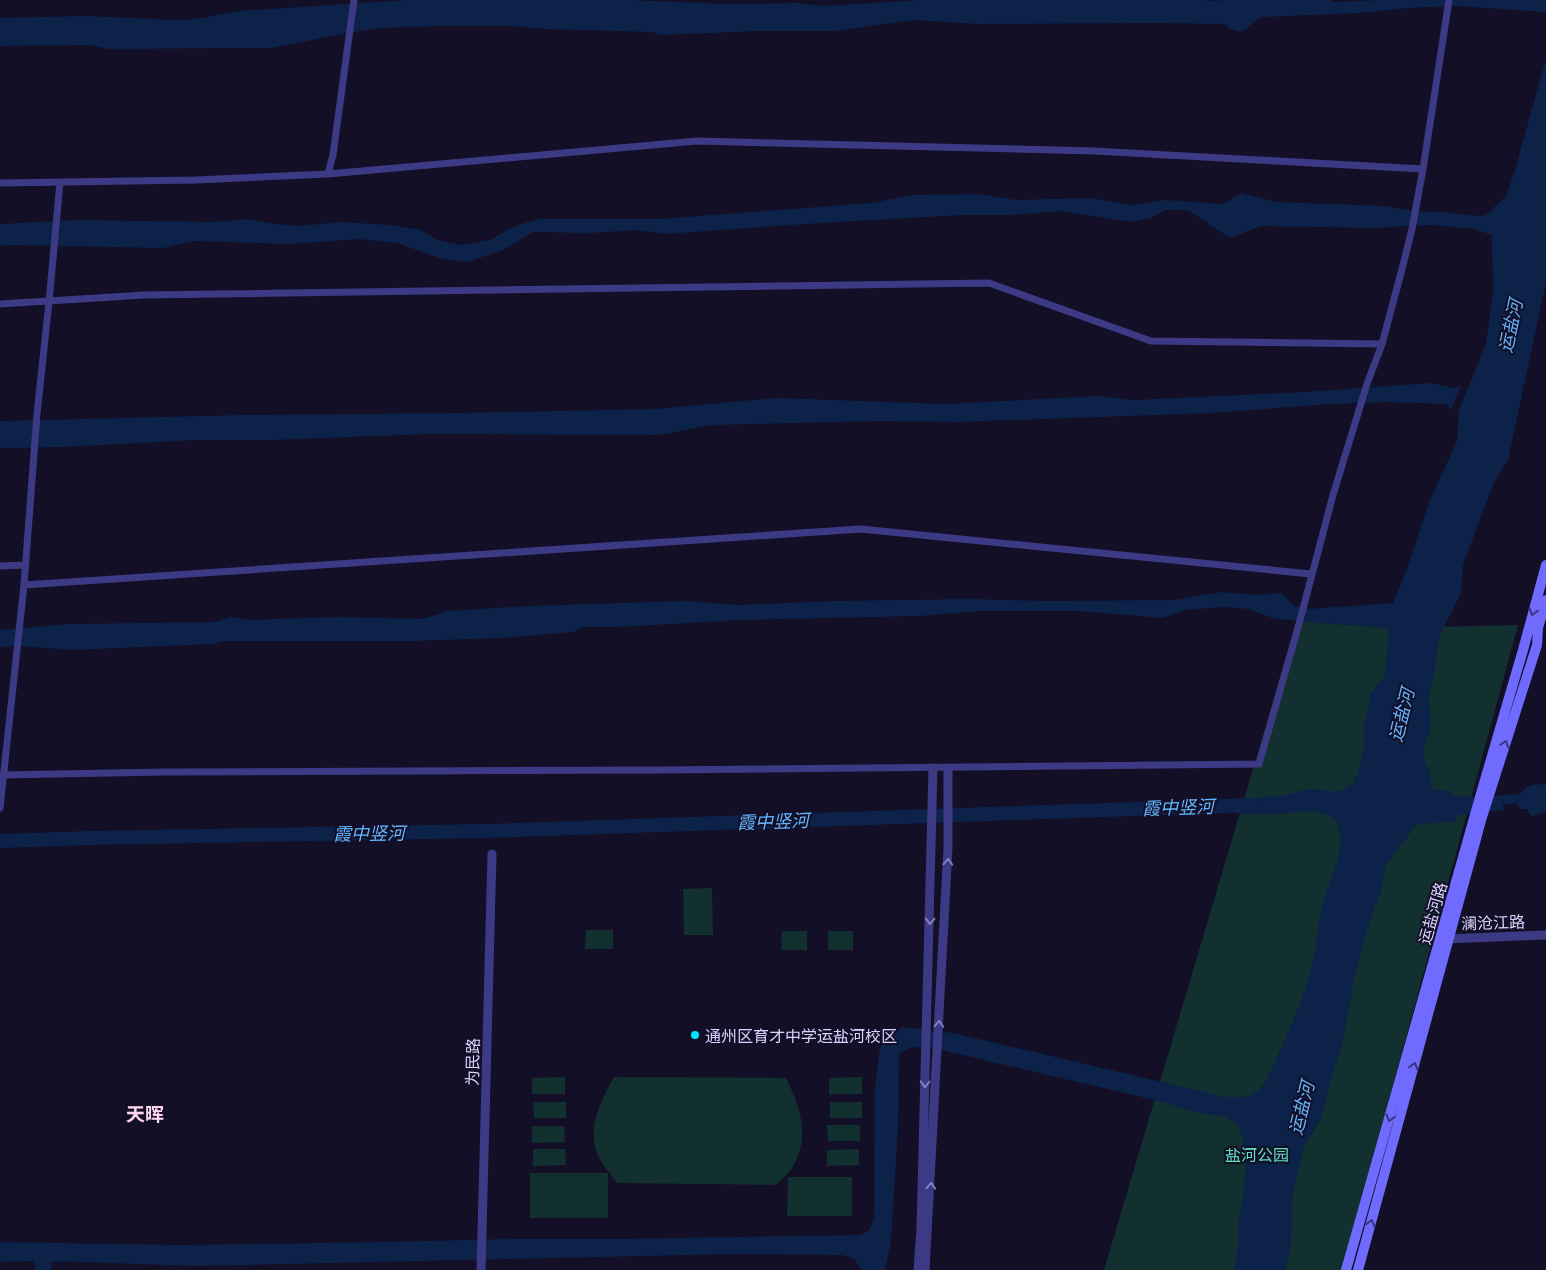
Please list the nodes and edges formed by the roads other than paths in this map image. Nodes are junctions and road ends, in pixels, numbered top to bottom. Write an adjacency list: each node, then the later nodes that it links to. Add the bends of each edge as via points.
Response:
1 (354, 0): 4 (street)
2 (1449, 3): 3 (street)
3 (1423, 169): 4 (street, via 1094,151 697,141); 9 (street, via 1412,229)
4 (328, 174): 5 (street)
5 (60, 182): 6 (street); 7 (street)
6 (0, 183)
7 (49, 302): 8 (street); 9 (street, via 144,295 989,283 1151,341); 10 (street)
8 (0, 304)
9 (1382, 344): 13 (street, via 1367,384)
10 (25, 565): 12 (street); 14 (street)
11 (1546, 565): 17 (main road, 运盐河路, one-way to 17)
12 (0, 566)
13 (1311, 574): 14 (street, via 861,529); 21 (street, via 1259,764)
14 (24, 586): 22 (street)
15 (1546, 600): 16 (main road, 运盐河路)
16 (1542, 628): 17 (main road); 18 (main road, 运盐河路)
17 (1527, 632): 19 (main road, 运盐河路)
18 (1541, 645): 19 (main road); 23 (main road, 运盐河路, one-way to 18)
19 (1523, 650): 23 (main road, 运盐河路)
20 (933, 768): 21 (street); 22 (street); 29 (street, one-way to 29)
21 (948, 768): 30 (street, one-way to 21, via 948,848)
22 (2, 775): 24 (street)
23 (1486, 790): 27 (main road, 运盐河路)
24 (0, 808)
25 (492, 854): 28 (street, 为民路)
26 (1546, 935): 27 (street, 澜沧江路)
27 (1445, 938): 31 (main road, 运盐河路, one-way to 31); 32 (main road, 运盐河路, one-way to 27)
28 (481, 1267)
29 (918, 1270)
30 (925, 1270)
31 (1346, 1270)
32 (1358, 1270)

